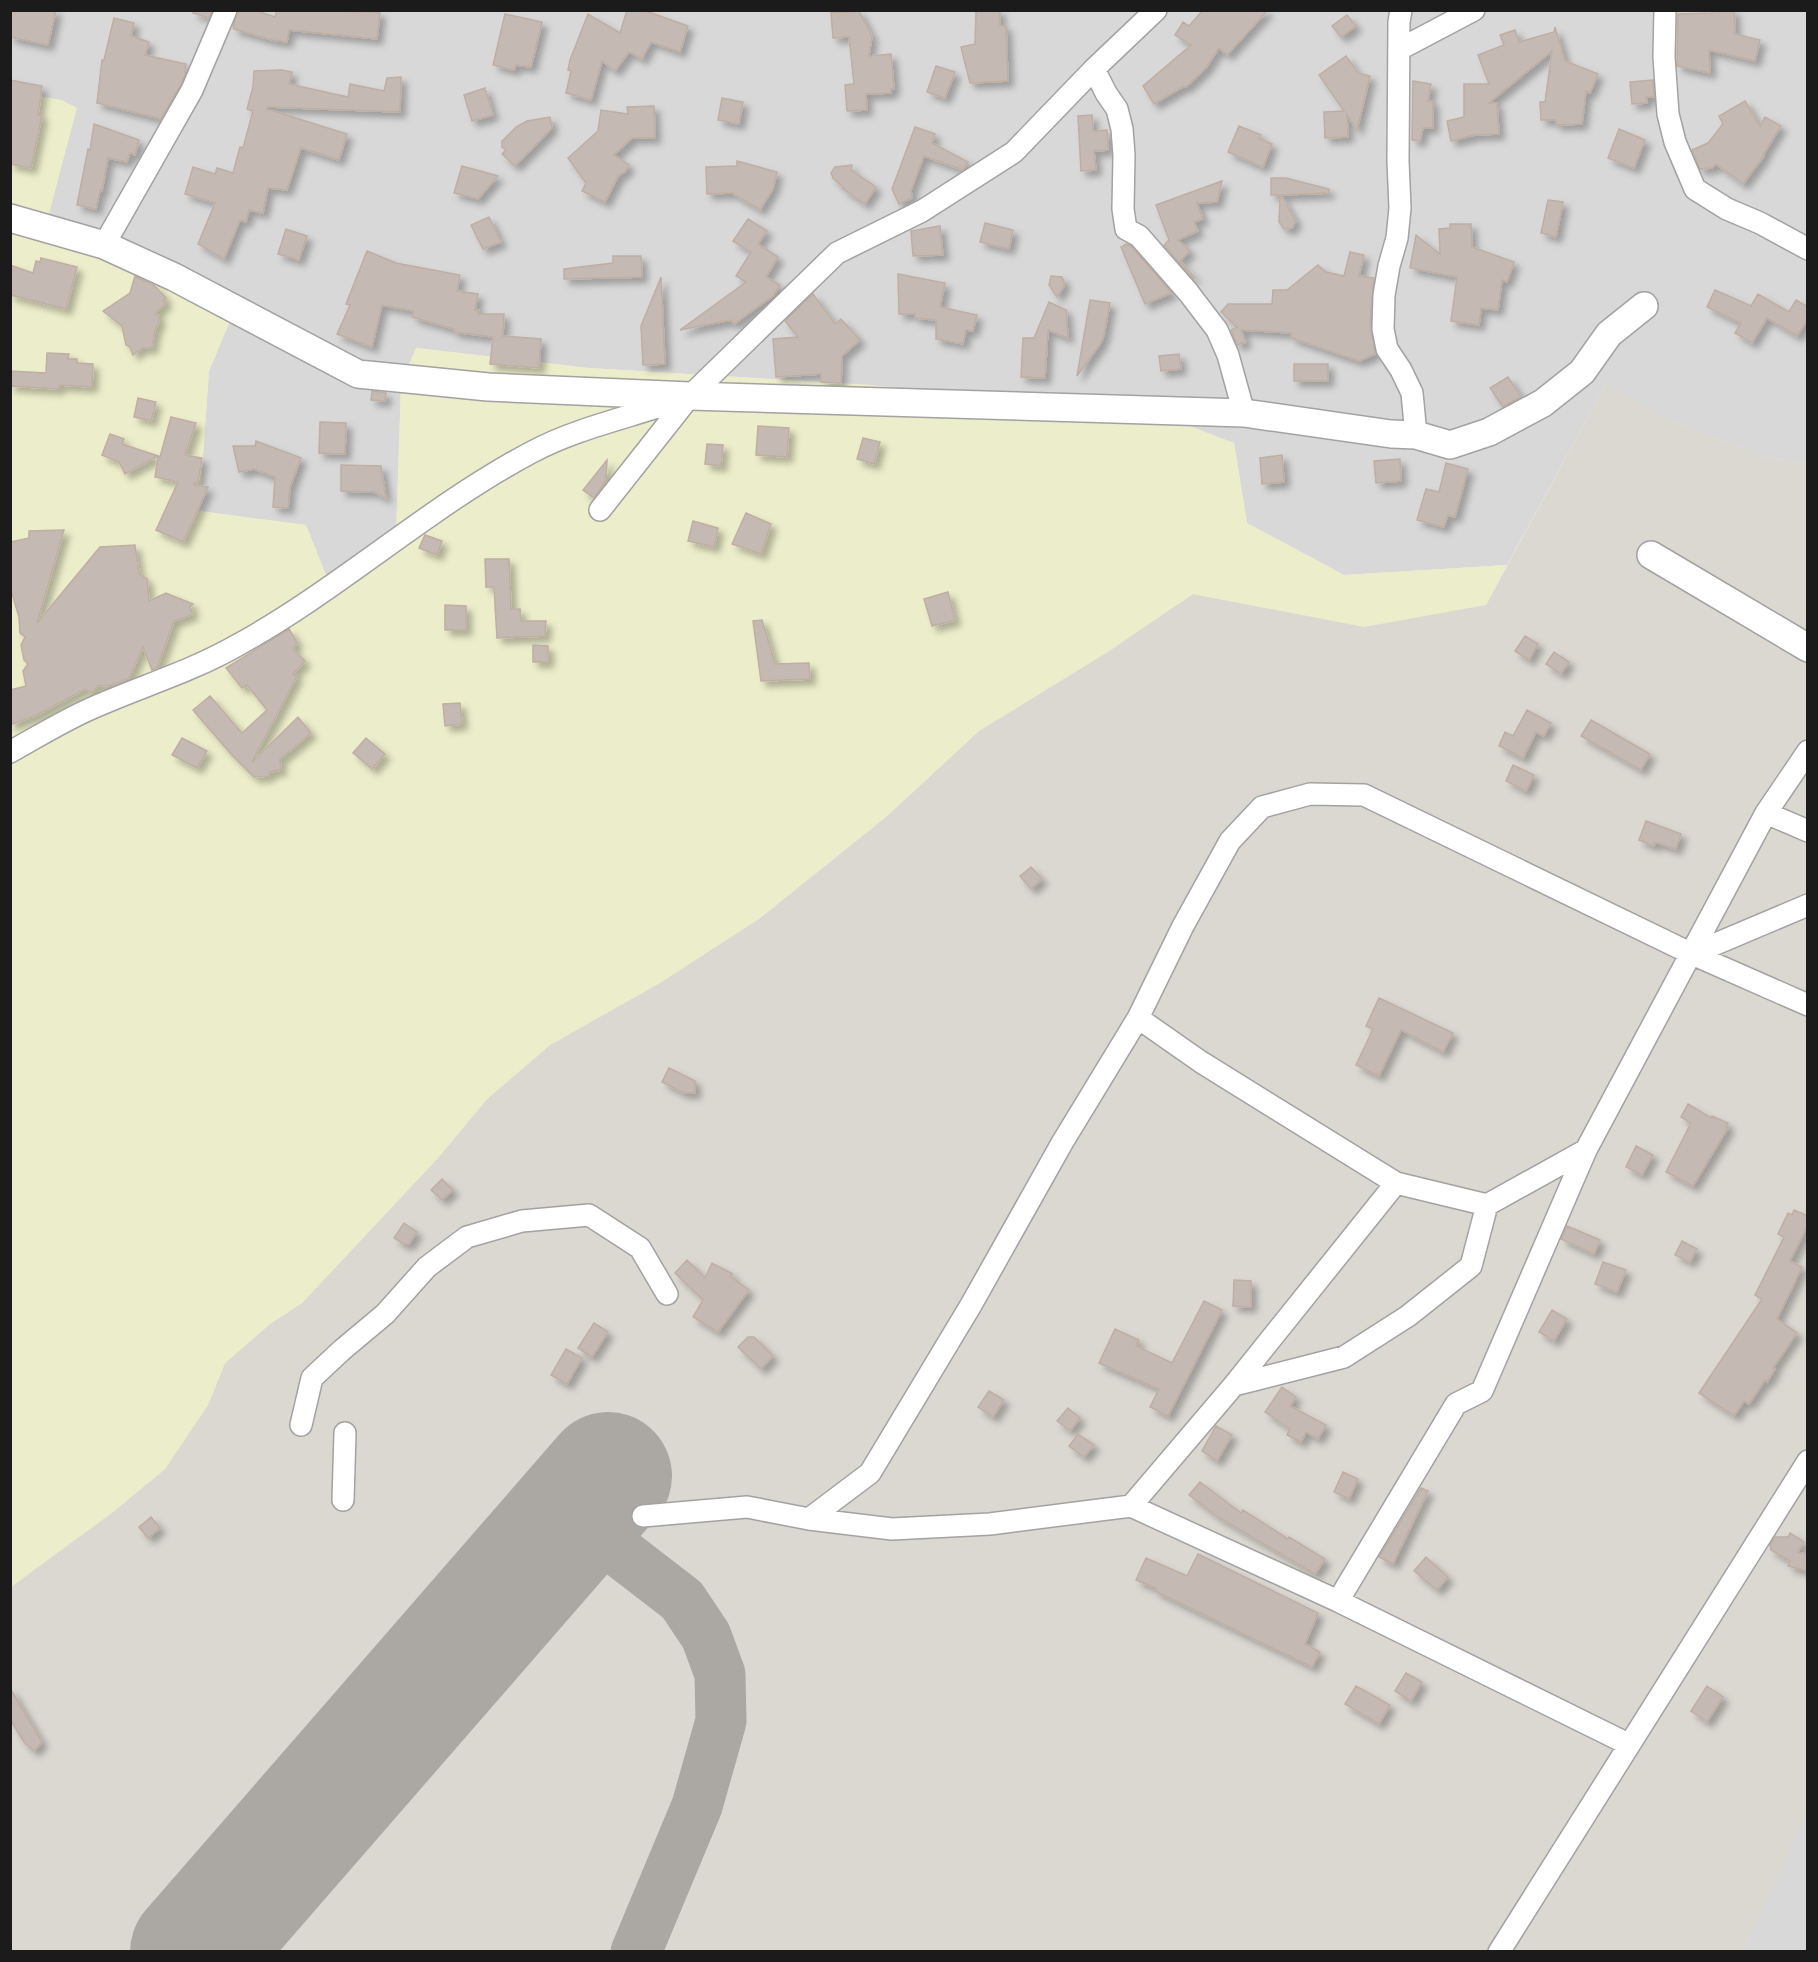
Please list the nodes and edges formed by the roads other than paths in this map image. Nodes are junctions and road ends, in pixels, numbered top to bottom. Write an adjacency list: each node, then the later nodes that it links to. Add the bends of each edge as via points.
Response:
1 (226, 10): 9 (street, via 192,90)
2 (1156, 10): 7 (street)
3 (1401, 10): 6 (street)
4 (1474, 10): 6 (street)
5 (1665, 10): 10 (street, via 1668,114 1695,189)
6 (1400, 50): 14 (street, via 1400,208 1398,238 1384,295 1383,329 1387,349 1412,393)
7 (1094, 69): 12 (street, via 1014,153 922,210 837,253); 13 (street, via 1117,109 1122,129 1126,229 1139,236 1217,330)
8 (10, 218): 9 (street)
9 (104, 245): 12 (street, via 174,277 358,374 488,387)
10 (1808, 249)
11 (1644, 306): 14 (street, via 1609,334 1582,372 1543,403 1489,432 1450,445)
12 (690, 396): 13 (street); 15 (street); 19 (street, via 580,431 533,452 236,646 91,709)
13 (1244, 413): 14 (street)
14 (1416, 435)
15 (600, 510)
16 (1651, 555): 17 (street)
17 (1808, 648)
18 (1808, 751): 20 (street)
19 (10, 752)
20 (1766, 813): 21 (street); 23 (street)
21 (1808, 831)
22 (1808, 905): 23 (street)
23 (1692, 954): 24 (street); 25 (street, via 1364,795 1310,794 1262,807 1230,841); 26 (street)
24 (1808, 1005)
25 (1138, 1018): 27 (street, via 1201,1062); 37 (street, via 870,1473)
26 (1586, 1150): 28 (street); 38 (street, via 1482,1391 1456,1404)
27 (1396, 1183): 28 (street); 30 (street)
28 (1487, 1205): 30 (street, via 1471,1266 1408,1316 1344,1357)
29 (667, 1294): 31 (street, via 640,1248 588,1215 522,1221 467,1237 427,1267 385,1314 312,1378)
30 (1234, 1385): 35 (street)
31 (301, 1425)
32 (345, 1433): 34 (street)
33 (1808, 1461): 39 (street)
34 (343, 1500)
35 (1131, 1506): 37 (street, via 990,1524 892,1529); 38 (street)
36 (643, 1516): 37 (street, via 747,1507)
37 (809, 1519)
38 (1338, 1601): 39 (street)
39 (1628, 1744): 40 (street)
40 (1499, 1952)

